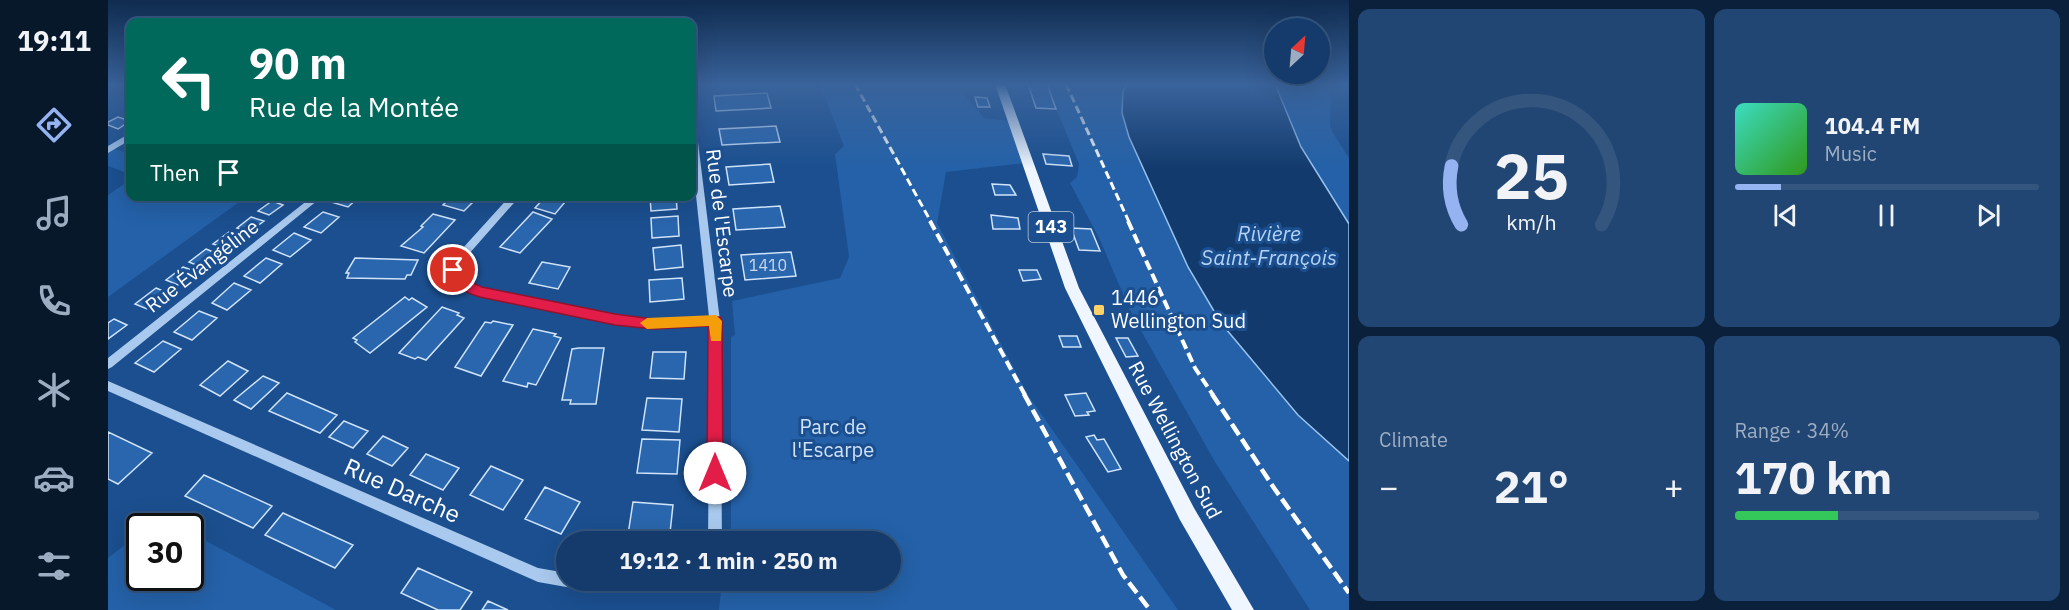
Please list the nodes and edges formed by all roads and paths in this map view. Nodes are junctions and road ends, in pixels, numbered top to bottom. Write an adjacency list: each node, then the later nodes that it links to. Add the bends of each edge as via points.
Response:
1 (1010, 112): 12 (main road, Rue Wellington Sud / 143, via 1072,288 1187,514)
2 (126, 139): 3 (street)
3 (108, 150)
4 (696, 173): 7 (street, Rue de l'Escarpe)
5 (313, 201): 8 (street, Rue Évangéline)
6 (511, 201): 7 (street, via 457,261 453,270 464,285 480,292 628,322)
7 (716, 321): 10 (street, Rue de l'Escarpe)
8 (108, 364)
9 (108, 386): 11 (street, Rue Darche, via 538,575)
10 (715, 531)
11 (556, 578)
12 (1244, 610)

